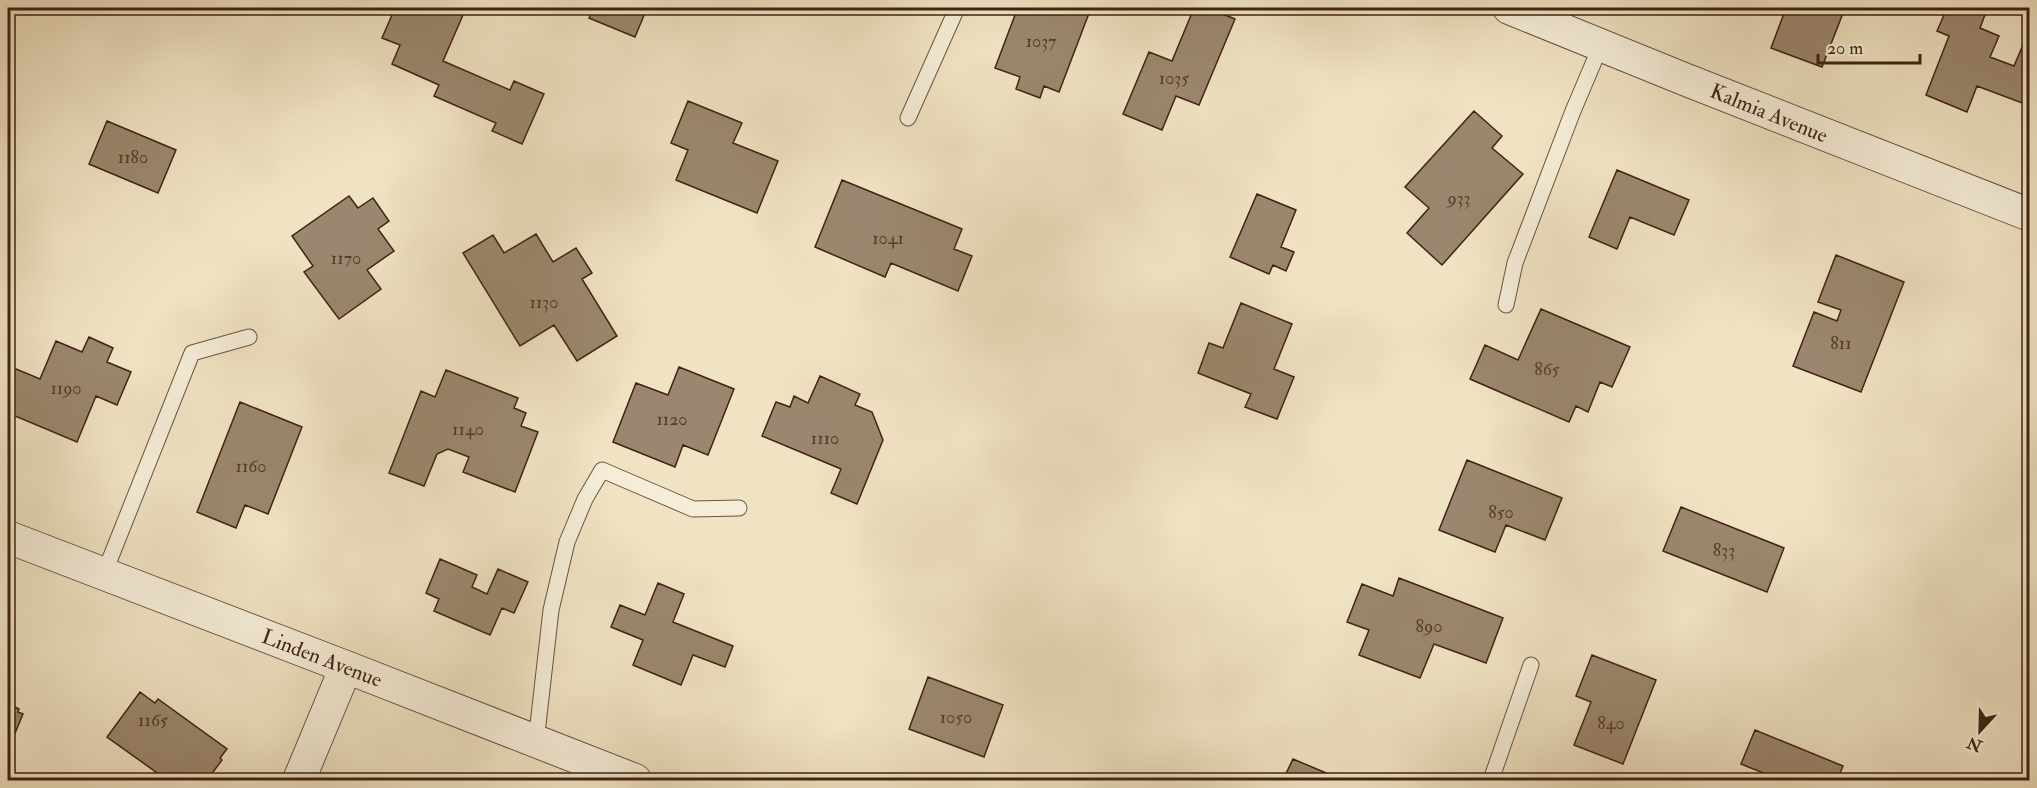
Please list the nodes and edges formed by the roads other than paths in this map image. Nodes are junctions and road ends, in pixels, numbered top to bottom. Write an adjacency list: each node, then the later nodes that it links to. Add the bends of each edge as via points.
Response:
1 (957, 8): 4 (lane)
2 (1509, 8): 3 (street, Kalmia Avenue)
3 (1601, 45): 5 (street, Kalmia Avenue); 6 (lane, via 1515,263)
4 (908, 118)
5 (2030, 215)
6 (1506, 306)
7 (249, 337): 10 (lane, via 192,353)
8 (739, 508): 13 (lane, via 693,508 602,470 567,542 550,610)
9 (8, 537): 10 (street, Linden Avenue)
10 (104, 574): 12 (street, Linden Avenue)
11 (1531, 665): 16 (lane)
12 (346, 667): 13 (street, Linden Avenue); 14 (street)
13 (536, 742): 15 (street, Linden Avenue)
14 (299, 780)
15 (635, 780)
16 (1491, 780)

